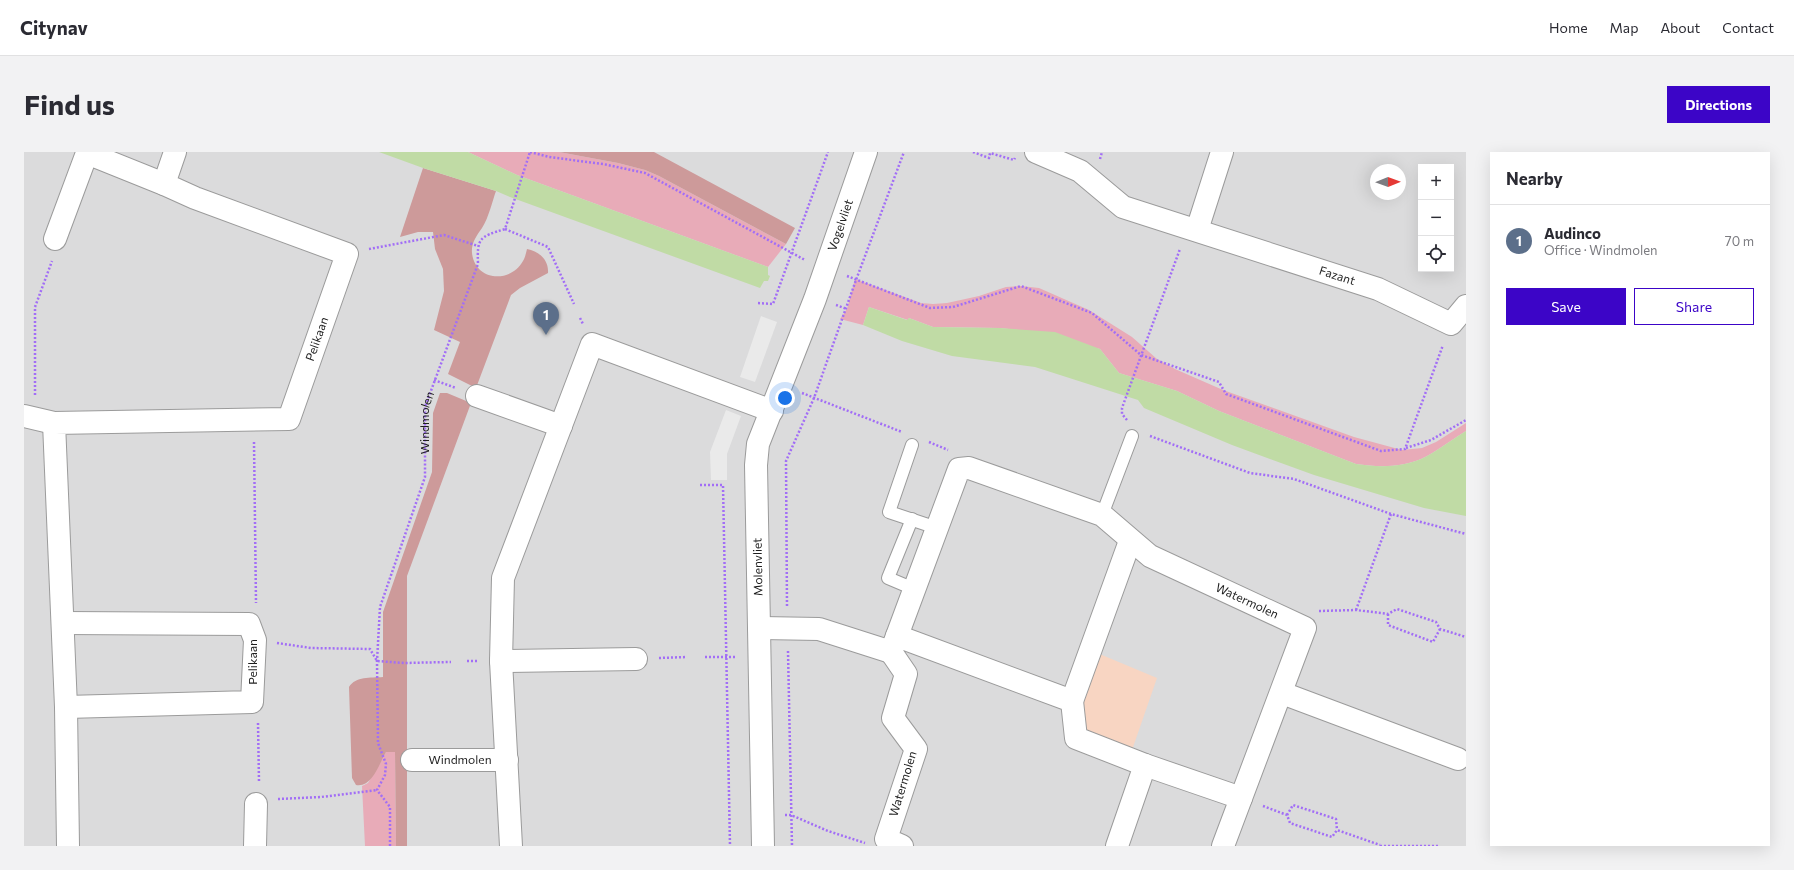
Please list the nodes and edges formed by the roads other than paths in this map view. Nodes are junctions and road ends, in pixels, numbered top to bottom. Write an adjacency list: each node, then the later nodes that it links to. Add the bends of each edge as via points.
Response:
1 (175, 152): 5 (street)
2 (866, 152): 8 (street, Vogelvliet)
3 (1036, 152): 6 (street, Fazant, via 1080,171 1123,207)
4 (1222, 152): 6 (street)
5 (164, 184): 7 (street, via 88,153); 12 (street, Pelikaan, via 195,198 347,254 289,419)
6 (1192, 229): 9 (street, Fazant, via 1378,289 1450,324)
7 (55, 239)
8 (815, 299): 11 (street, Molenvliet)
9 (1466, 306)
10 (477, 396): 13 (street)
11 (772, 411): 13 (street, Windmolen, via 592,344); 22 (street, Molenvliet, via 758,444 756,465)
12 (38, 419): 21 (street)
13 (561, 426): 25 (street, Windmolen, via 503,578)
14 (1132, 436): 16 (lane)
15 (914, 440): 17 (lane, via 889,512)
16 (1102, 515): 18 (street, Watermolen, via 969,468 959,468); 19 (street, Watermolen)
17 (912, 519): 18 (lane); 20 (lane, via 888,578)
18 (937, 528): 20 (street)
19 (1130, 541): 26 (street, Watermolen, via 1150,556 1305,628); 27 (street)
20 (914, 589): 23 (street)
21 (63, 623): 28 (street); 28 (street, Pelikaan, via 252,632 252,702)
22 (759, 628): 23 (street, via 819,629); 39 (street, Molenvliet)
23 (894, 644): 27 (street); 35 (street, Watermolen, via 906,674 893,718 916,749)
24 (636, 659): 25 (street)
25 (501, 661): 31 (street, Windmolen)
26 (1282, 693): 29 (street); 33 (street)
27 (1072, 701): 32 (street, via 1076,738)
28 (66, 707): 36 (street)
29 (1458, 759)
30 (412, 760): 31 (street, Windmolen)
31 (508, 760): 38 (street, Windmolen)
32 (1145, 765): 33 (street); 40 (street)
33 (1242, 798): 41 (street)
34 (256, 804): 37 (street)
35 (894, 843)
36 (68, 846)
37 (255, 846)
38 (511, 846)
39 (763, 846)
40 (1117, 846)
41 (1223, 846)

